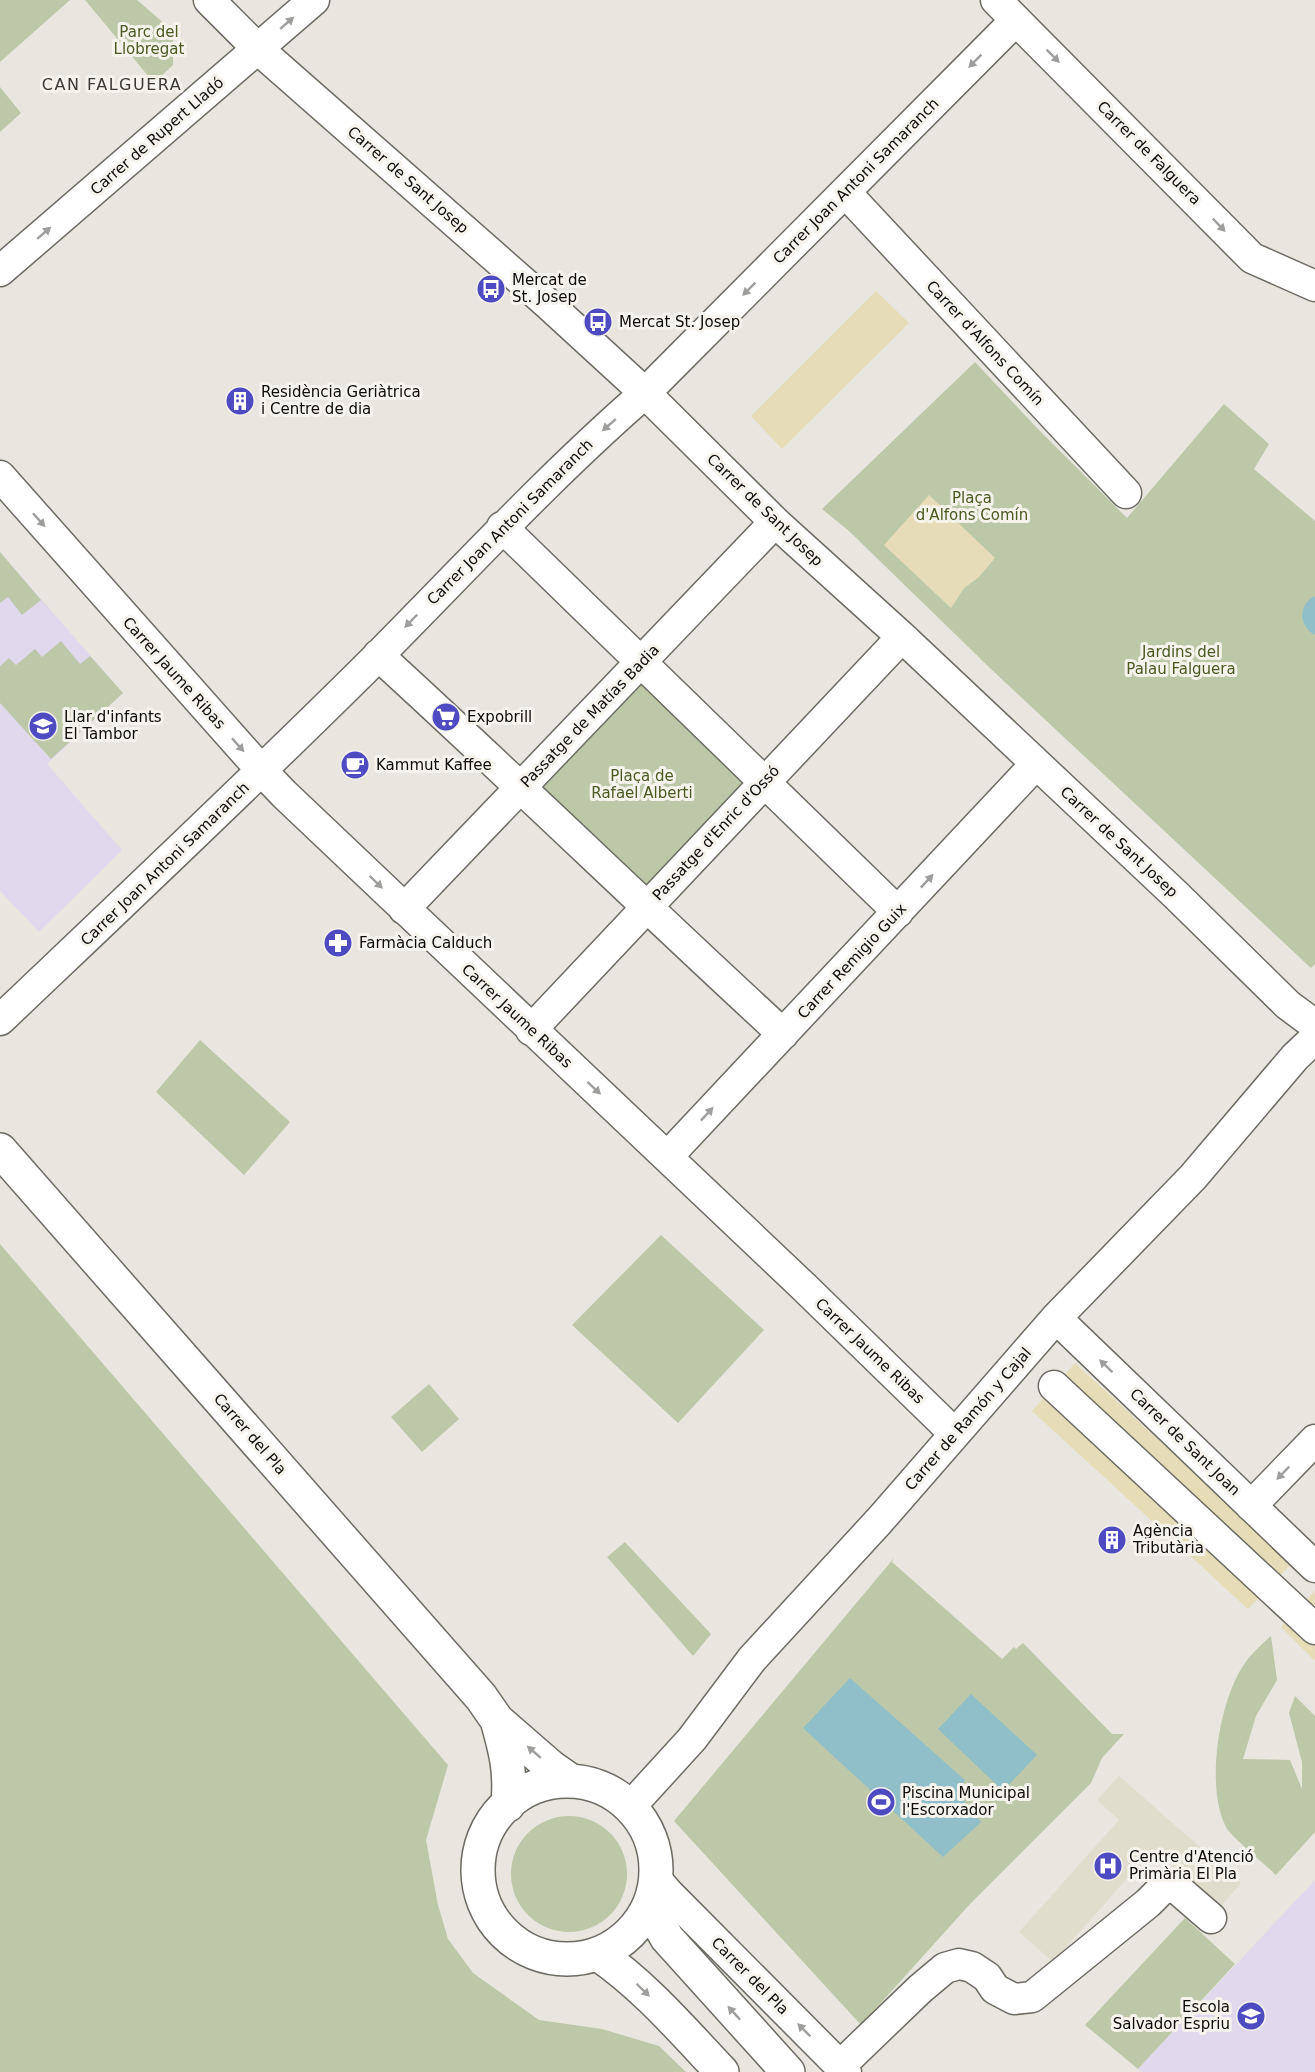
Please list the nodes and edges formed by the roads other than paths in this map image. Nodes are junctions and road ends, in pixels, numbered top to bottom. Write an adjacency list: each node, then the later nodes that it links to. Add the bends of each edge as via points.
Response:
1 (209, 0): 4 (street, Carrer de Sant Josep)
2 (314, 0): 4 (street, Carrer de Rupert Lladó, one-way to 2)
3 (1006, 10): 5 (street, Carrer Joan Antoni Samaranch, one-way to 5); 7 (street, Carrer de Falguera, one-way to 7, via 1252,258)
4 (258, 49): 6 (street, Carrer de Rupert Lladó, one-way to 4); 8 (street, Carrer de Sant Josep)
5 (844, 192): 8 (street, Carrer Joan Antoni Samaranch, one-way to 8); 10 (street, Carrer d'Alfons Comín)
6 (0, 271)
7 (1315, 286)
8 (645, 393): 11 (street, Carrer de Sant Josep); 12 (street, Carrer Joan Antoni Samaranch, one-way to 12)
9 (0, 476): 17 (street, Carrer Jaume Ribas, one-way to 17)
10 (1126, 493)
11 (775, 522): 13 (street, Carrer de Sant Josep); 15 (street, Passatge de Matías Badia)
12 (502, 527): 14 (street, Carrer Joan Antoni Samaranch, one-way to 14); 15 (street)
13 (902, 637): 16 (street, Carrer de Sant Josep); 18 (street, Passatge d'Enric d'Ossó)
14 (378, 655): 17 (street, Carrer Joan Antoni Samaranch); 19 (street)
15 (640, 663): 18 (street); 19 (street, Passatge de Matías Badia)
16 (1035, 765): 22 (street, Carrer Remigio Guix, one-way to 16); 24 (street, Carrer de Sant Josep, via 1288,1005)
17 (262, 771): 21 (street, Carrer Jaume Ribas, one-way to 21); 23 (street, Carrer Joan Antoni Samaranch)
18 (764, 782): 20 (street, Passatge d'Enric d'Ossó); 22 (street)
19 (522, 787): 20 (street); 21 (street, Passatge de Matías Badia)
20 (646, 908): 25 (street, Passatge d'Enric d'Ossó); 26 (street)
21 (404, 909): 25 (street, Carrer Jaume Ribas)
22 (898, 912): 26 (street, Carrer Remigio Guix)
23 (0, 1020)
24 (1315, 1025)
25 (531, 1030): 29 (street, Carrer Jaume Ribas, one-way to 29)
26 (783, 1034): 29 (street, Carrer Remigio Guix, one-way to 26)
27 (1315, 1038): 30 (street, Carrer de Ramón y Cajal, via 1193,1177)
28 (0, 1150): 37 (main road, Carrer del Pla)
29 (667, 1157): 32 (street, Carrer Jaume Ribas)
30 (1056, 1318): 32 (street, Carrer de Ramón y Cajal); 34 (street, Carrer de Sant Joan, one-way to 30)
31 (1054, 1386): 36 (street)
32 (955, 1434): 40 (street, Carrer de Ramón y Cajal, via 752,1659 692,1739)
33 (1315, 1440): 34 (street, one-way to 34)
34 (1251, 1506): 35 (street, Carrer de Sant Joan)
35 (1315, 1567)
36 (1315, 1629)
37 (497, 1720): 38 (main road, Carrer del Pla, one-way to 37); 39 (main road, Carrer del Pla, via 510,1780)
38 (571, 1781): 39 (main road, via 542,1785); 40 (main road, via 599,1787)
39 (507, 1805): 43 (main road, via 491,1824 479,1859 479,1884 493,1918 509,1938 543,1956 570,1959)
40 (630, 1807): 41 (main road, via 646,1828 652,1844 656,1861)
41 (653, 1890): 43 (main road, via 642,1918 630,1933); 44 (street, Carrer del Pla, one-way to 41, via 669,1894); 46 (main road, one-way to 41, via 667,1938 659,1924)
42 (1211, 1918): 44 (street, via 1174,1886 1161,1890 1032,1997 1014,2000 995,1989 972,1966 945,1968)
43 (598, 1954): 45 (main road, one-way to 45, via 624,1972)
44 (843, 2069)
45 (722, 2072)
46 (788, 2072)

